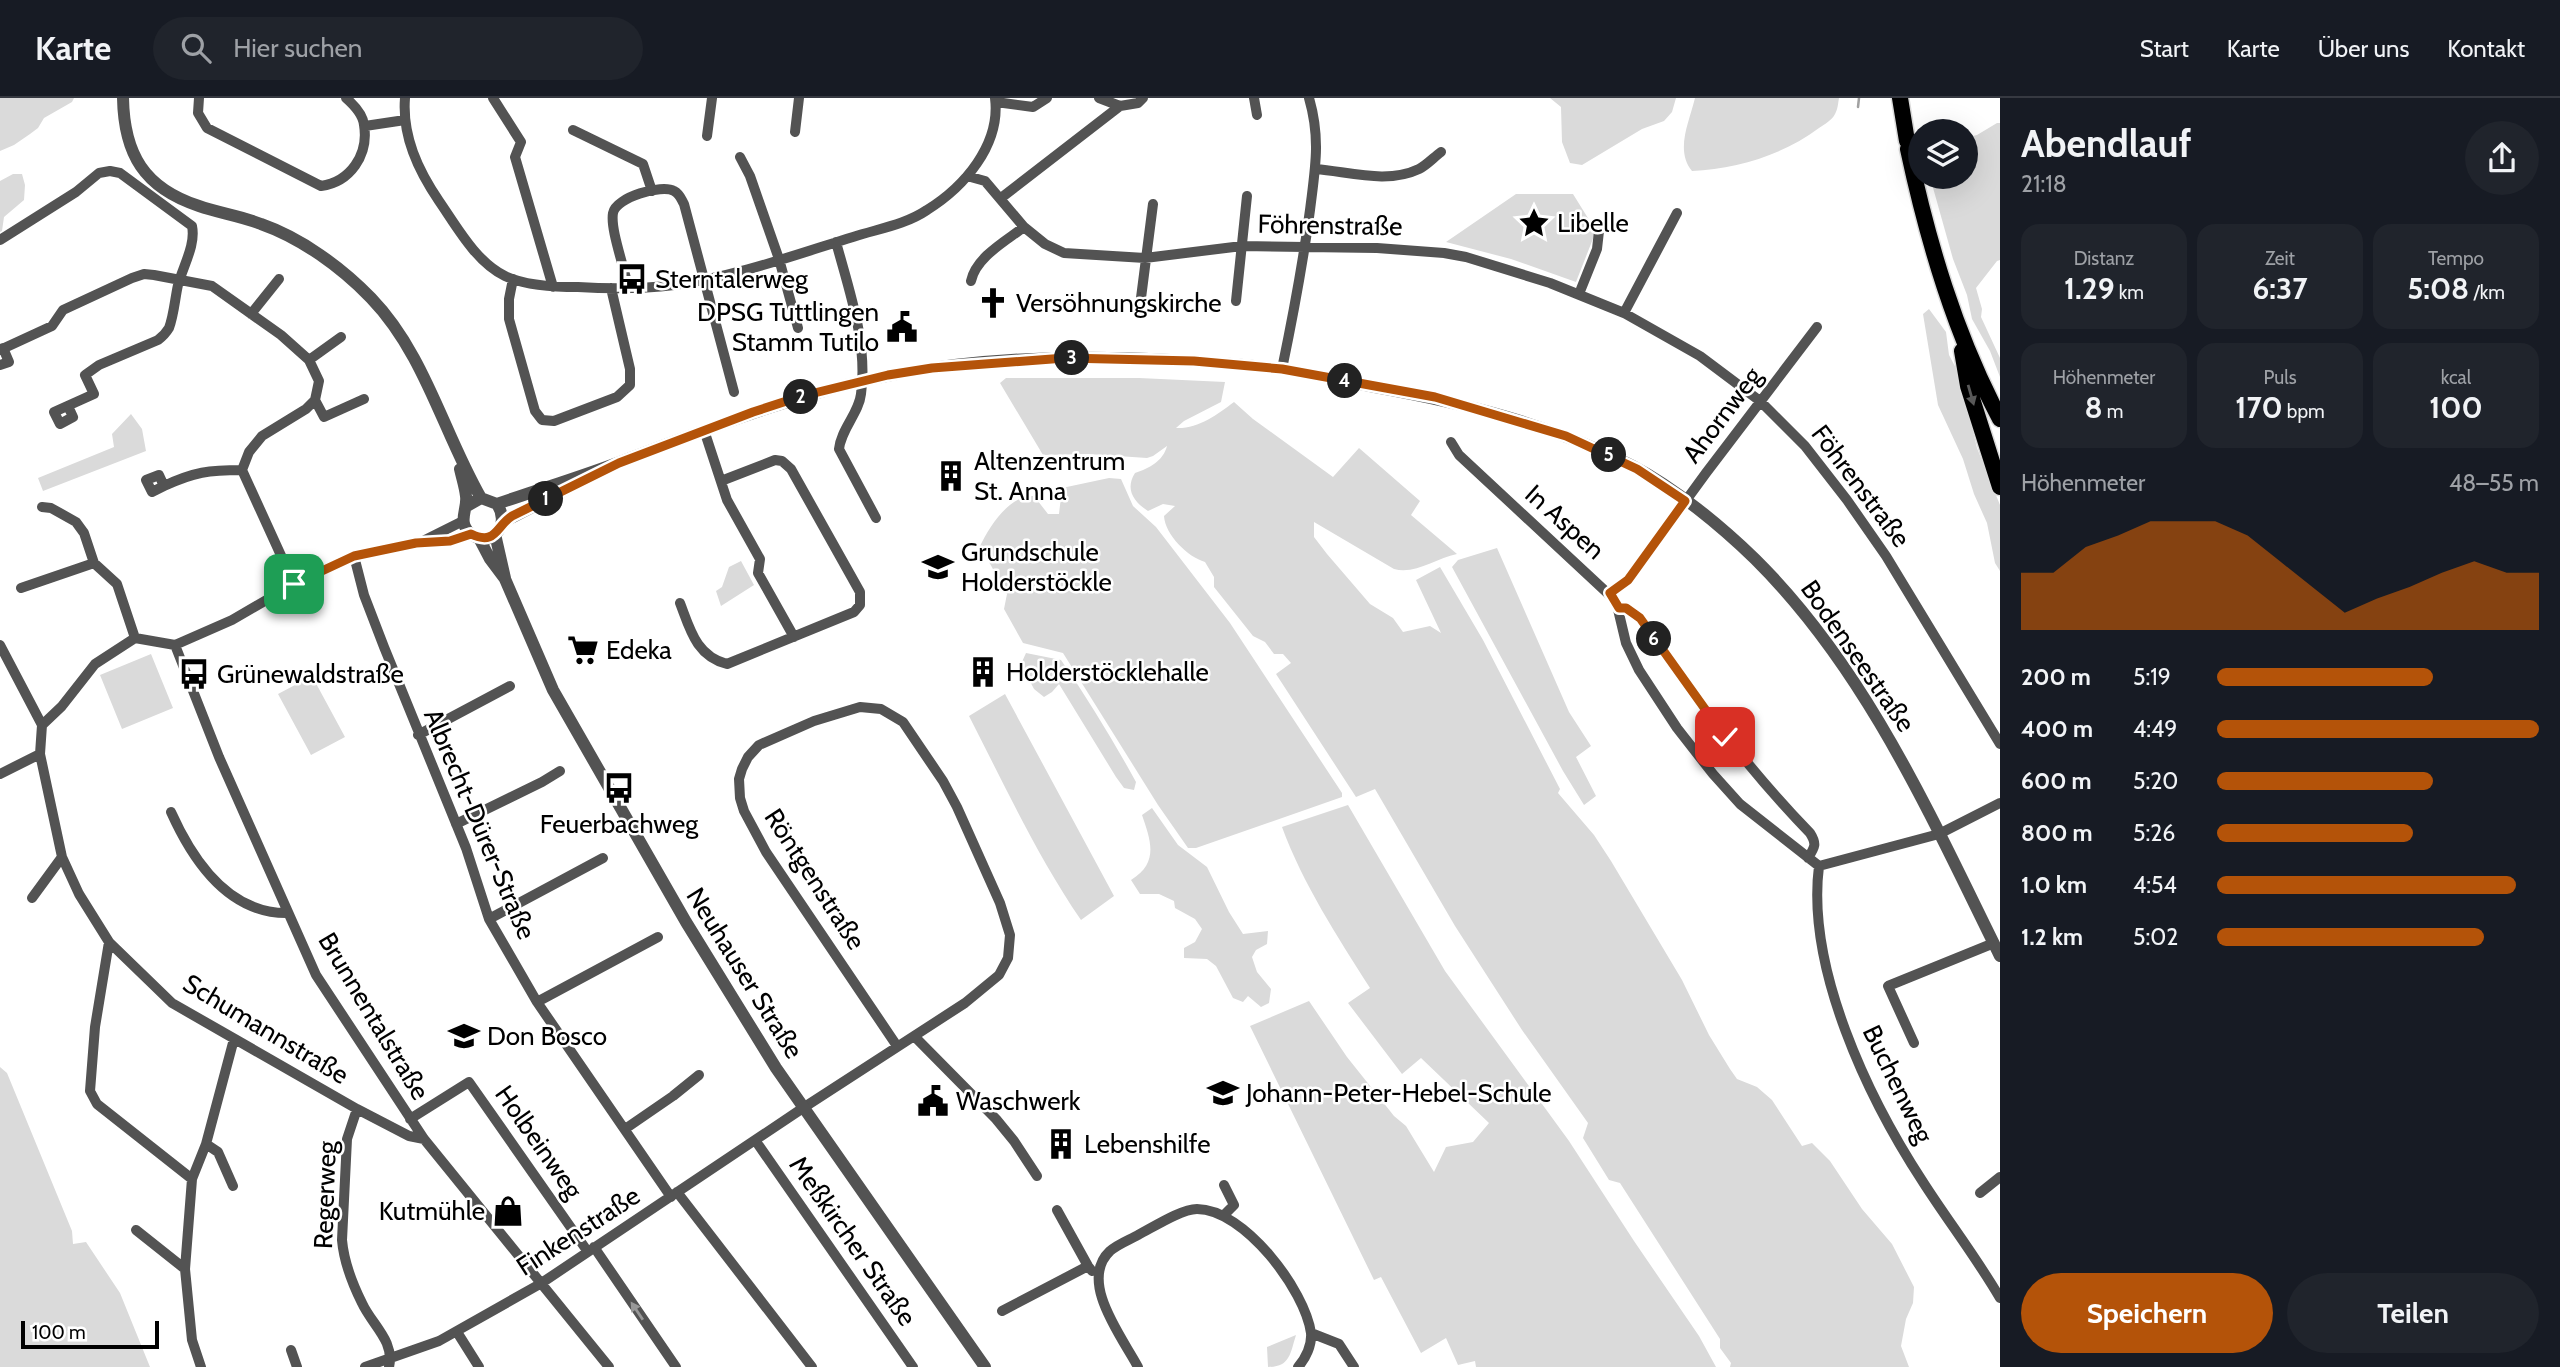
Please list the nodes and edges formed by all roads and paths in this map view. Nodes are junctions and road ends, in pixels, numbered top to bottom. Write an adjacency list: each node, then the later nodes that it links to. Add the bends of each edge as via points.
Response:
1 (123, 98): 70 (street, via 124,129 135,160 160,186 178,199 286,235 313,250 372,300 407,345)
2 (199, 98): 18 (street, via 198,113 208,128 321,186 353,171)
3 (346, 98): 18 (street)
4 (405, 98): 17 (street)
5 (493, 98): 44 (street, via 520,142 514,158)
6 (712, 98): 21 (street)
7 (799, 98): 20 (street)
8 (1047, 98): 14 (street, via 1034,107)
9 (1100, 98): 15 (street)
10 (1143, 98): 15 (street)
11 (1254, 98): 16 (street)
12 (1309, 98): 24 (street, via 1317,136)
13 (1900, 98): 54 (main road, via 1932,246)
14 (995, 100): 25 (street, via 987,146)
15 (1120, 106): 28 (street)
16 (1257, 115)
17 (405, 120): 18 (street); 40 (street, via 412,153 449,215 487,263)
18 (365, 126)
19 (573, 130): 26 (street, via 643,164)
20 (795, 132)
21 (707, 136)
22 (1441, 152): 24 (street, via 1422,168 1403,175)
23 (740, 157): 38 (street)
24 (1317, 169): 36 (street)
25 (967, 176): 28 (street, Föhrenstraße, via 985,181); 34 (street, via 926,211)
26 (652, 191): 41 (street, via 666,188 679,195); 46 (street, via 630,197 613,211)
27 (1247, 196): 35 (street, Föhrenstraße)
28 (1001, 198): 31 (street, Föhrenstraße)
29 (1153, 204): 37 (street)
30 (1677, 213): 50 (street)
31 (1024, 227): 37 (street, Föhrenstraße, via 1065,253); 43 (street, via 973,270)
32 (1598, 231): 47 (street, via 1597,249)
33 (0, 240): 42 (street, via 99,173 120,173 192,226 194,233)
34 (836, 242): 38 (street); 61 (street, via 854,309)
35 (1242, 246): 36 (street, Föhrenstraße); 37 (street, Föhrenstraße); 49 (street, Föhrenstraße)
36 (1305, 248): 47 (street, Föhrenstraße, via 1444,253); 59 (street)
37 (1145, 258): 48 (street)
38 (779, 259): 41 (street); 53 (street)
39 (279, 279): 51 (street)
40 (513, 279): 44 (street); 45 (street, via 509,318 542,420 554,421 617,397 630,385)
41 (703, 279): 46 (street); 62 (street)
42 (179, 281): 51 (street, via 212,286); 56 (street, via 144,274 132,278 63,310 52,326); 67 (street, via 165,335 85,375 94,394)
43 (971, 281)
44 (554, 287): 45 (street)
45 (611, 288): 46 (street)
46 (628, 288)
47 (1579, 294): 50 (street, Föhrenstraße)
48 (1141, 298)
49 (1236, 301)
50 (1623, 313): 65 (street, Föhrenstraße, via 1700,356)
51 (251, 314): 57 (street)
52 (1817, 327): 65 (street, Ahornweg)
53 (798, 328)
54 (1959, 328): 60 (main road); 76 (main road, one-way to 76, via 1968,386)
55 (341, 337): 57 (street)
56 (2, 349): 58 (street, via 9,362)
57 (309, 360): 64 (street, via 319,381)
58 (0, 365)
59 (1282, 369): 61 (street, Bodenseestraße, via 1194,361 1065,358 932,368); 78 (street, Bodenseestraße, via 1435,397 1541,427 1637,469)
60 (1978, 374): 66 (main road); 68 (main road)
61 (862, 382): 69 (street, Bodenseestraße, via 802,396); 82 (street, via 861,396 839,449)
62 (734, 392)
63 (364, 399): 64 (street, via 324,417)
64 (315, 400): 73 (street, via 262,436)
65 (1760, 401): 78 (street, Ahornweg); 103 (street, Föhrenstraße, via 1805,446 1871,534)
66 (2000, 401)
67 (68, 406)
68 (2000, 419)
69 (704, 430): 72 (street, Bodenseestraße); 74 (street)
70 (452, 438): 77 (street); 80 (street)
71 (1451, 442): 93 (street, In Aspen, via 1459,455)
72 (619, 463): 79 (street, Bodenseestraße); 84 (street, Bodenseestraße)
73 (242, 470): 75 (street, via 206,470); 91 (street)
74 (720, 481): 96 (street, via 760,558 758,573); 96 (street, via 775,460 785,463 860,592 860,605 853,612)
75 (164, 486)
76 (2000, 487)
77 (481, 498): 79 (street); 80 (street)
78 (1685, 501): 93 (street, Ahornweg, via 1628,580); 110 (street, Bodenseestraße, via 1713,520 1797,604 1862,694)
79 (497, 504): 84 (street)
80 (467, 506): 83 (street)
81 (42, 507): 89 (street, via 76,522)
82 (876, 517)
83 (463, 521): 86 (street); 87 (street)
84 (503, 522): 85 (street)
85 (495, 534): 86 (street); 90 (street, Neuhauser Straße)
86 (475, 536): 87 (street); 90 (street, Neuhauser Straße)
87 (416, 543): 88 (street)
88 (354, 556): 91 (street); 102 (street, Albrecht-Dürer-Straße, via 364,595)
89 (94, 562): 92 (street); 97 (street, via 117,584)
90 (505, 573): 128 (street, Neuhauser Straße, via 556,697 679,910)
91 (294, 584): 99 (street, via 232,620)
92 (21, 589)
93 (1610, 593): 95 (street, In Aspen)
94 (680, 603): 96 (street, via 698,647 713,661 727,664)
95 (1619, 608): 113 (street, In Aspen, via 1626,643 1639,670 1677,728 1740,804); 113 (street, via 1640,618 1725,737 1810,833 1815,841)
96 (794, 637)
97 (135, 638): 99 (street); 101 (street, via 95,664)
98 (0, 645): 101 (street)
99 (175, 645): 116 (street, Brunnentalstraße)
100 (510, 686): 102 (street)
101 (42, 725): 104 (street, Schumannstraße)
102 (418, 735): 109 (street, Albrecht-Dürer-Straße)
103 (2000, 744)
104 (40, 754): 106 (street); 111 (street, Schumannstraße)
105 (560, 771): 109 (street)
106 (0, 774)
107 (2000, 803): 110 (street)
108 (171, 812): 116 (street, via 195,859 216,882 260,910)
109 (456, 824): 117 (street, Albrecht-Dürer-Straße)
110 (1939, 834): 114 (street); 120 (street, Bodenseestraße)
111 (62, 858): 115 (street); 119 (street, Schumannstraße)
112 (603, 858): 117 (street)
113 (1808, 858): 114 (street, In Aspen)
114 (1819, 866): 152 (street, Buchenweg, via 1819,929 1853,1050 1902,1147)
115 (32, 898)
116 (288, 913): 130 (street, Brunnentalstraße, via 321,984)
117 (489, 919): 122 (street, Albrecht-Dürer-Straße)
118 (658, 937): 122 (street)
119 (109, 942): 124 (street, Schumannstraße, via 172,1003); 137 (street, via 90,1091 97,1104)
120 (1993, 943): 121 (street, Bodenseestraße); 125 (street, via 1888,986)
121 (2000, 956)
122 (537, 1002): 131 (street, Albrecht-Dürer-Straße)
123 (914, 1036): 126 (street, Röntgenstraße); 126 (street, Röntgenstraße, via 999,975 1008,958 1010,935 970,833 919,744 903,722 874,707 860,707 759,745 741,769 740,798 766,852); 135 (street, via 996,1119)
124 (234, 1038): 129 (street, Schumannstraße); 134 (street)
125 (1914, 1043)
126 (897, 1046): 128 (street, Röntgenstraße)
127 (699, 1075): 131 (street)
128 (803, 1108): 133 (street, Finkenstraße); 166 (street, Neuhauser Straße)
129 (357, 1110): 132 (street, Schumannstraße, via 409,1136); 157 (street, Regerweg, via 347,1139 343,1254 363,1307 390,1346)
130 (410, 1119): 132 (street, Brunnentalstraße); 147 (street, Holbeinweg, via 469,1082)
131 (625, 1129): 141 (street, Albrecht-Dürer-Straße)
132 (425, 1139): 151 (street, Brunnentalstraße)
133 (755, 1140): 141 (street, Finkenstraße); 165 (street, Meßkircher Straße)
134 (206, 1144): 137 (street); 139 (street, via 218,1152)
135 (1037, 1176)
136 (2000, 1177): 140 (street)
137 (192, 1179): 149 (street)
138 (1224, 1185): 142 (street)
139 (233, 1186)
140 (1980, 1193)
141 (674, 1194): 147 (street, Finkenstraße); 164 (street, Albrecht-Dürer-Straße)
142 (1234, 1205): 144 (street); 146 (street)
143 (1057, 1210): 148 (street)
144 (1223, 1216): 146 (street); 150 (street, via 1195,1209 1173,1217 1110,1251)
145 (136, 1230): 149 (street)
146 (1248, 1232): 155 (street, via 1294,1291)
147 (591, 1250): 151 (street, Finkenstraße); 163 (street, one-way to 147)
148 (1088, 1266): 150 (street); 153 (street)
149 (185, 1269): 158 (street, via 192,1340)
150 (1097, 1276): 167 (street, via 1104,1304)
151 (540, 1284): 154 (street, Finkenstraße); 162 (street, Brunnentalstraße)
152 (2000, 1298)
153 (1002, 1311)
154 (457, 1332): 157 (street, Finkenstraße); 161 (street)
155 (1311, 1333): 168 (street, via 1311,1345); 169 (street, via 1339,1344)
156 (291, 1350): 159 (street)
157 (390, 1361): 160 (street, Finkenstraße)
158 (201, 1367)
159 (297, 1367)
160 (365, 1367)
161 (479, 1367)
162 (609, 1367)
163 (676, 1367)
164 (812, 1367)
165 (913, 1367)
166 (985, 1367)
167 (1138, 1367)
168 (1298, 1367)
169 (1354, 1367)

